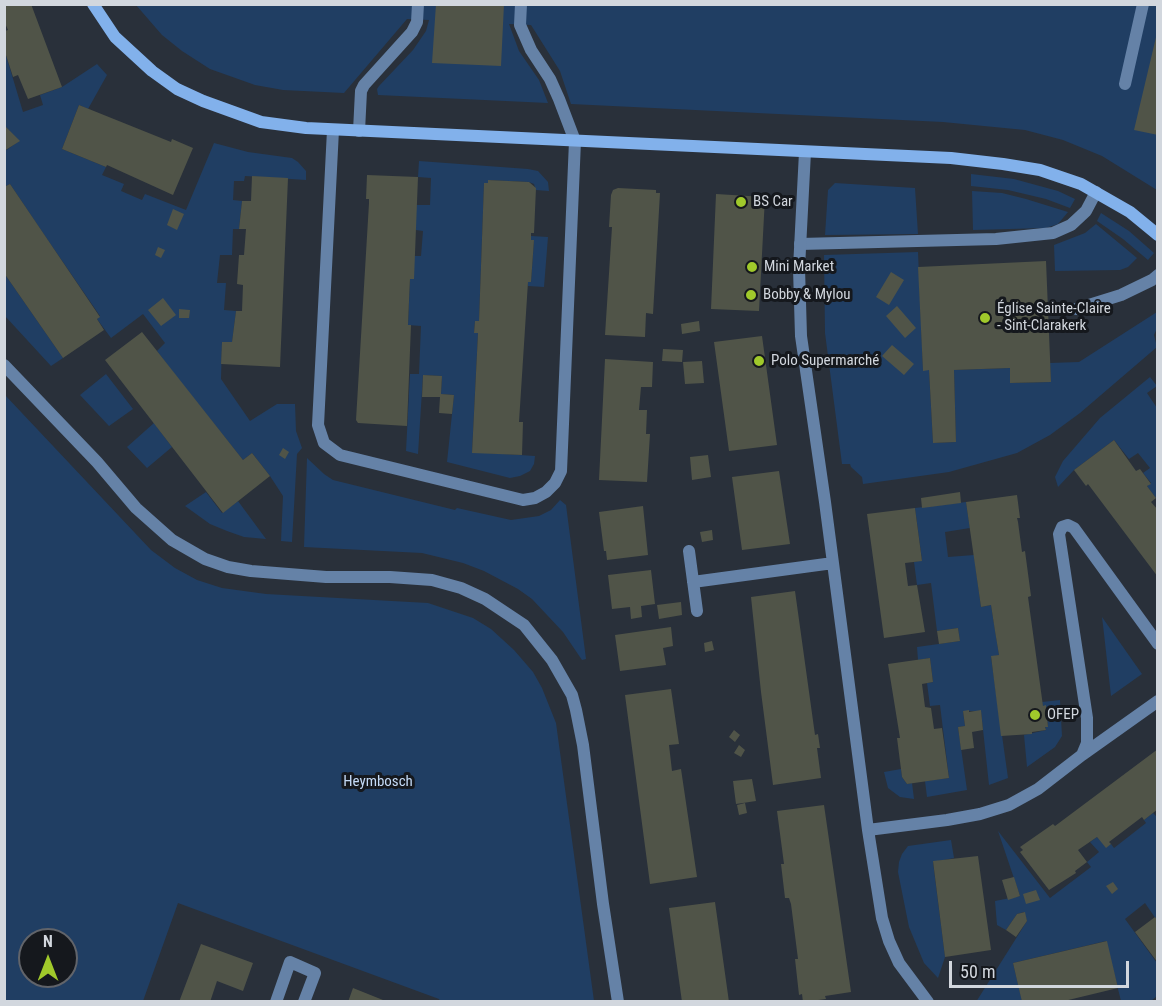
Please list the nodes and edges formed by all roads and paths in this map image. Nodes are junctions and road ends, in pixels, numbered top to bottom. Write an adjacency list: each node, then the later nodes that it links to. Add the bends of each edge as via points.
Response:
1 (93, 4): 6 (street, via 114,37 177,89 261,122)
2 (418, 4): 7 (street, via 412,32 363,85)
3 (521, 4): 8 (street, via 520,25 550,79)
4 (1143, 4): 5 (street)
5 (1125, 84)
6 (333, 130): 7 (street); 8 (street, via 318,425 324,443 340,455 523,500 546,492 561,471)
7 (359, 131): 8 (street)
8 (575, 141): 9 (street)
9 (806, 152): 10 (street, via 1003,164 1040,170); 12 (street)
10 (1096, 192): 11 (street); 12 (street, via 1086,211 1071,225 1053,233 996,239)
11 (1158, 235)
12 (800, 244): 17 (street, via 801,336)
13 (1158, 275): 14 (street, via 1121,295)
14 (1076, 309)
15 (4, 365): 26 (street, via 136,508 172,540 205,559 228,567 274,573 432,580 485,599 524,626 552,660 576,710)
16 (689, 551): 18 (street)
17 (833, 563): 18 (street); 23 (street)
18 (693, 582): 19 (street)
19 (697, 611)
20 (1158, 644): 22 (street, via 1074,528 1062,527 1059,534 1088,725)
21 (1158, 701): 22 (street)
22 (1082, 755): 23 (street, via 1038,789 1009,805 947,820)
23 (868, 830): 27 (street, via 889,941 899,963)
24 (276, 1002): 25 (street, via 290,962 315,973)
25 (304, 1002)
26 (618, 1002)
27 (928, 1002)

